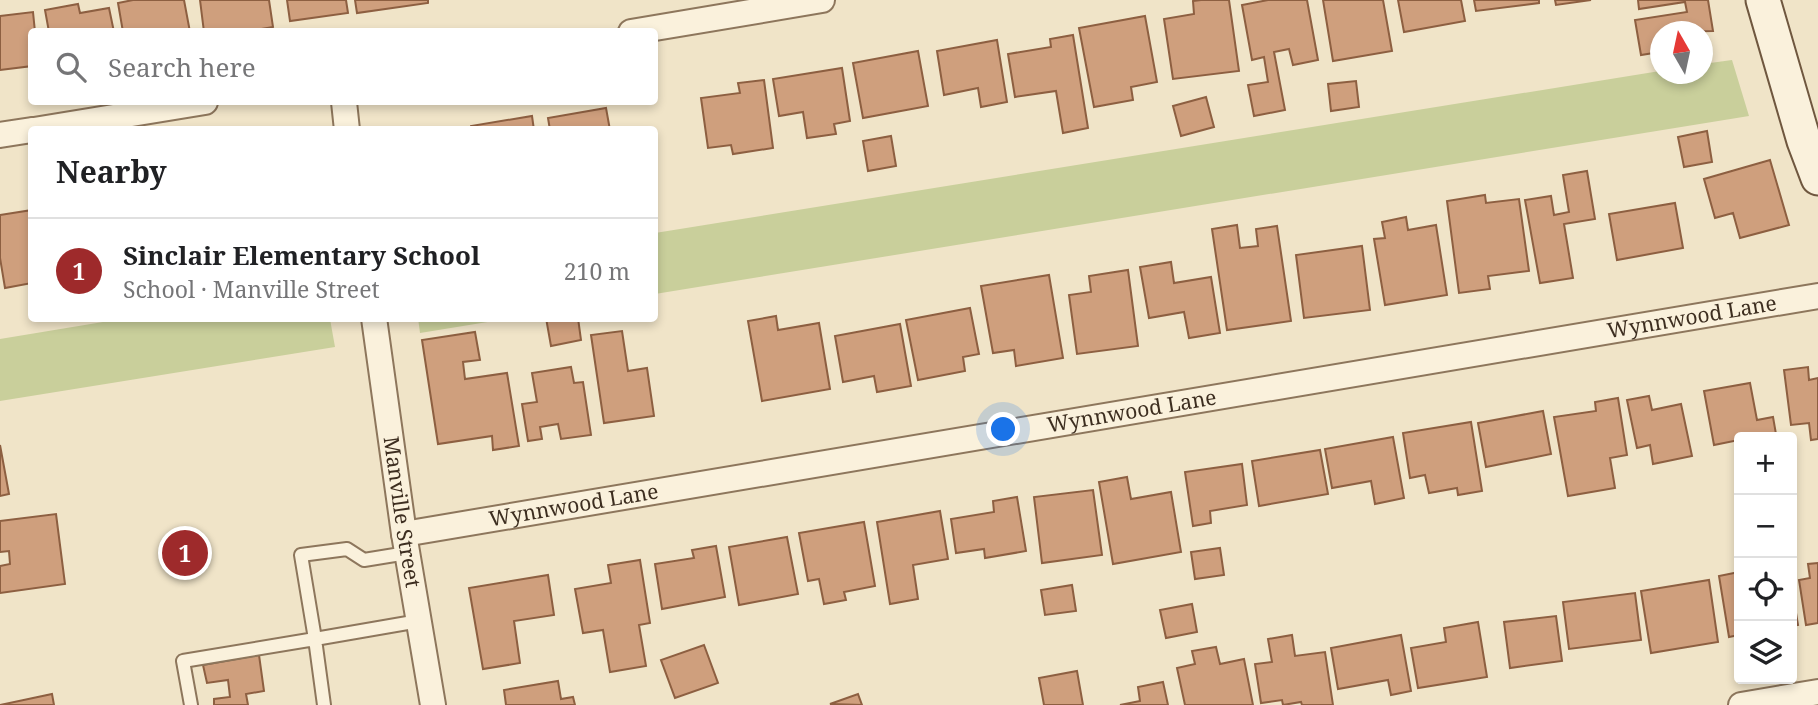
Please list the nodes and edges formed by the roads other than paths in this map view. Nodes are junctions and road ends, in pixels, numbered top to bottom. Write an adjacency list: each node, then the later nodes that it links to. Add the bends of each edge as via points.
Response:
1 (822, 0): 3 (street)
2 (1763, 0): 10 (main road)
3 (655, 28)
4 (187, 105): 6 (street)
5 (344, 105): 7 (street)
6 (58, 126)
7 (347, 126)
8 (28, 131): 9 (street)
9 (0, 135)
10 (1818, 178)
11 (1818, 296): 13 (street, Wynnwood Lane)
12 (375, 322): 13 (street, Manville Street)
13 (405, 544): 14 (street, Manville Street); 15 (lane, via 364,560 347,549 301,555)
14 (419, 621): 15 (lane); 19 (street, Manville Street)
15 (315, 639): 17 (lane, via 183,661); 18 (lane)
16 (1818, 692): 20 (street)
17 (191, 705)
18 (324, 705)
19 (433, 705)
20 (1741, 705)

